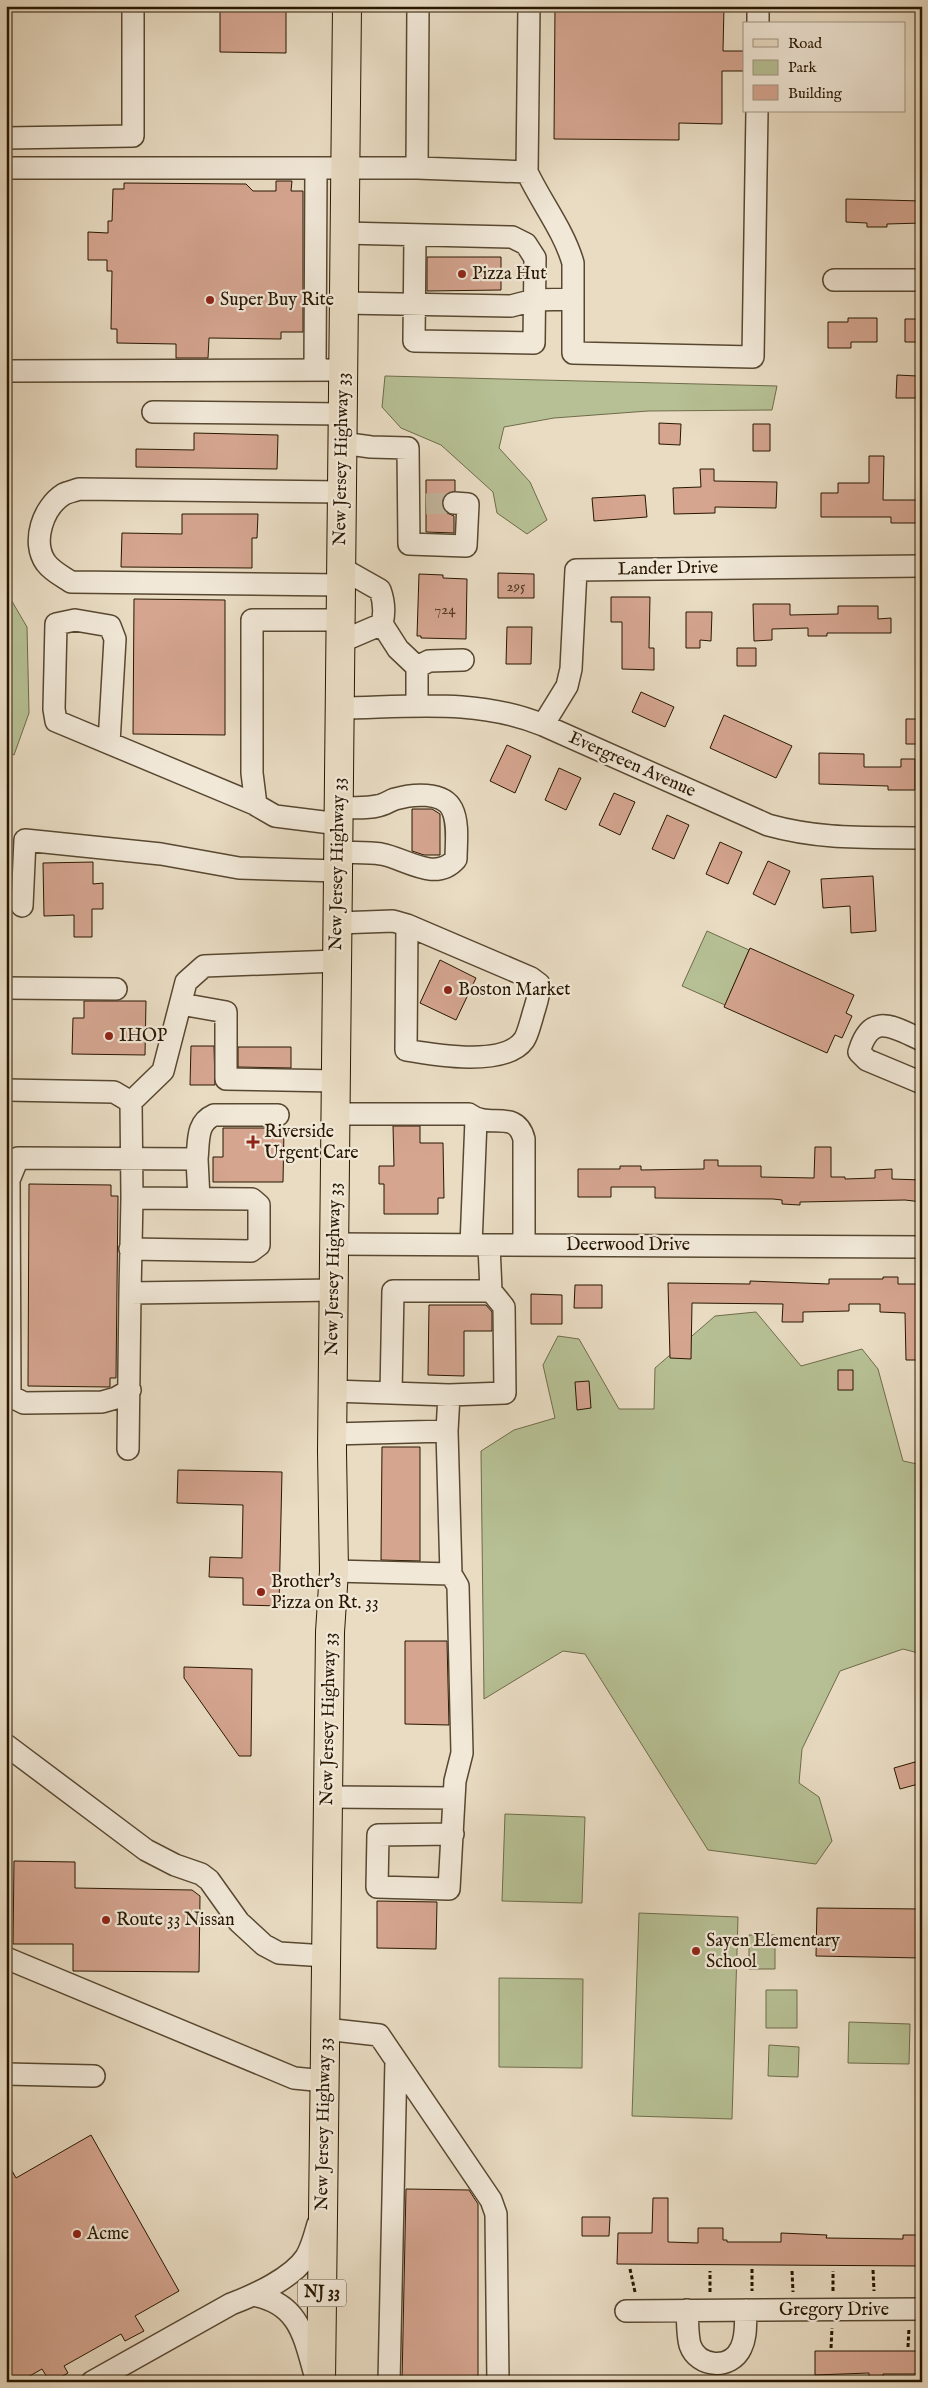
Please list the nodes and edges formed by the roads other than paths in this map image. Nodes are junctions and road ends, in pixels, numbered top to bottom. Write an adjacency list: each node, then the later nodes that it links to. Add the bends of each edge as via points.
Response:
1 (133, 6): 8 (street, via 133,136)
2 (347, 6): 11 (main road, New Jersey Highway 33 / NJ 33)
3 (418, 6): 12 (street)
4 (529, 6): 13 (street)
5 (758, 6): 6 (street)
6 (758, 22)
7 (757, 112): 20 (street, via 752,357 573,353)
8 (6, 138)
9 (6, 168): 10 (street)
10 (316, 168): 11 (street); 18 (street)
11 (345, 168): 12 (street); 14 (main road, New Jersey Highway 33 / NJ 33)
12 (417, 168): 13 (street)
13 (527, 172): 20 (street, via 569,250 573,263)
14 (344, 233): 15 (street); 19 (main road, New Jersey Highway 33 / NJ 33)
15 (415, 236): 21 (street, via 512,237 526,244 535,258); 22 (street)
16 (834, 280): 17 (street)
17 (922, 280)
18 (316, 284): 19 (street); 23 (street)
19 (344, 293): 22 (street); 24 (main road, New Jersey Highway 33 / NJ 33)
20 (573, 299): 21 (street)
21 (534, 300): 22 (street, via 511,306); 22 (street, via 534,343 414,341)
22 (414, 303)
23 (315, 370): 24 (street); 25 (street)
24 (343, 370): 27 (main road, New Jersey Highway 33 / NJ 33)
25 (6, 371)
26 (153, 412): 27 (street)
27 (343, 414): 28 (main road, New Jersey Highway 33 / NJ 33)
28 (342, 443): 29 (main road, New Jersey Highway 33 / NJ 33); 30 (street, via 408,448 417,503 409,544 466,546 468,504)
29 (342, 492): 32 (main road, New Jersey Highway 33 / NJ 33); 32 (street, via 79,489 54,503 43,520 38,539 45,561 54,572 70,582)
30 (454, 504)
31 (922, 566): 39 (street, Lander Drive, via 576,570 571,669 567,686)
32 (341, 577): 33 (street, via 380,590 384,615); 34 (main road, New Jersey Highway 33 / NJ 33)
33 (382, 624): 34 (street); 36 (street, via 398,649)
34 (340, 631): 38 (main road, New Jersey Highway 33 / NJ 33); 41 (street, via 252,620 252,773)
35 (463, 660): 36 (street, via 429,661)
36 (417, 667): 37 (street)
37 (417, 706): 38 (street, Evergreen Avenue); 39 (street, Evergreen Avenue, via 487,708)
38 (340, 708): 42 (main road, New Jersey Highway 33 / NJ 33)
39 (543, 725): 43 (street, Evergreen Avenue, via 768,825 825,837)
40 (109, 743): 40 (street, via 56,720 56,624 75,620 110,626 116,639); 41 (street)
41 (257, 805): 42 (street, via 275,816)
42 (339, 816): 44 (main road, New Jersey Highway 33 / NJ 33); 44 (street, via 411,796 444,800 452,809 456,822 456,859 445,868 422,868 381,854)
43 (922, 838)
44 (338, 862): 45 (street, via 239,868 161,854 25,840); 46 (main road, New Jersey Highway 33 / NJ 33)
45 (22, 906)
46 (338, 923): 47 (street, via 394,921); 48 (main road, New Jersey Highway 33 / NJ 33)
47 (407, 925): 47 (street, via 539,984 540,993 524,1040 506,1052 477,1058 406,1050)
48 (337, 961): 51 (street, via 204,966 186,982); 53 (main road, New Jersey Highway 33 / NJ 33)
49 (6, 988): 50 (street)
50 (116, 989)
51 (180, 1004): 53 (street, via 226,1012 226,1079); 56 (street, via 164,1071)
52 (922, 1040): 54 (street, via 887,1024 864,1036 859,1052 867,1060)
53 (337, 1081): 57 (main road, New Jersey Highway 33 / NJ 33)
54 (922, 1083)
55 (6, 1090): 56 (street, via 114,1092)
56 (131, 1102): 60 (street)
57 (336, 1114): 59 (street, via 469,1114); 64 (main road, New Jersey Highway 33 / NJ 33)
58 (278, 1115): 61 (street, via 214,1115 205,1119 200,1128)
59 (476, 1120): 65 (street); 66 (street, via 514,1122 522,1132)
60 (132, 1158): 61 (street); 62 (street); 72 (street, via 18,1158 9,1180 10,1396 24,1403 102,1402)
61 (197, 1158): 63 (street)
62 (132, 1198): 63 (street); 68 (street)
63 (199, 1199): 68 (street, via 252,1199 259,1205 259,1245 252,1251)
64 (334, 1244): 65 (street, Deerwood Drive); 69 (main road, New Jersey Highway 33 / NJ 33)
65 (480, 1245): 66 (street, Deerwood Drive); 70 (street)
66 (524, 1245): 67 (street, Deerwood Drive)
67 (922, 1246)
68 (130, 1249): 71 (street)
69 (334, 1290): 71 (street); 73 (main road, New Jersey Highway 33 / NJ 33)
70 (491, 1292): 74 (street, via 393,1291); 75 (street, via 504,1307 505,1393)
71 (130, 1293): 72 (street)
72 (130, 1390): 78 (street)
73 (333, 1391): 74 (street); 77 (main road, New Jersey Highway 33 / NJ 33)
74 (391, 1393): 75 (street)
75 (449, 1395): 76 (street)
76 (447, 1431): 77 (street); 80 (street)
77 (332, 1434): 79 (main road, New Jersey Highway 33 / NJ 33)
78 (128, 1449)
79 (334, 1571): 80 (street); 82 (main road, New Jersey Highway 33 / NJ 33)
80 (451, 1574): 83 (street, via 458,1586 462,1753 454,1782)
81 (6, 1746): 85 (street, via 146,1850 209,1880 239,1922 264,1945 279,1953)
82 (328, 1797): 83 (street); 85 (main road, New Jersey Highway 33 / NJ 33)
83 (454, 1798): 84 (street)
84 (453, 1834)
85 (326, 1956): 87 (main road, New Jersey Highway 33 / NJ 33)
86 (6, 1958): 91 (street, via 294,2078)
87 (326, 2029): 88 (street, via 379,2035); 91 (main road, New Jersey Highway 33 / NJ 33)
88 (396, 2060): 100 (street); 101 (street, via 491,2200 496,2214)
89 (6, 2074): 90 (street)
90 (94, 2076)
91 (325, 2081): 92 (main road, New Jersey Highway 33 / NJ 33)
92 (324, 2205): 93 (street, via 307,2256 295,2270); 99 (main road, New Jersey Highway 33 / NJ 33)
93 (253, 2295): 98 (street, via 231,2304); 99 (street, via 271,2298 294,2317)
94 (749, 2301): 96 (street, Gregory Drive); 96 (street, via 741,2349 734,2359 722,2363 710,2364 698,2357 690,2346); 97 (street, Gregory Drive)
95 (631, 2302): 96 (street, Gregory Drive)
96 (687, 2310)
97 (918, 2317)
98 (92, 2382)
99 (319, 2382)
100 (388, 2382)
101 (498, 2382)

